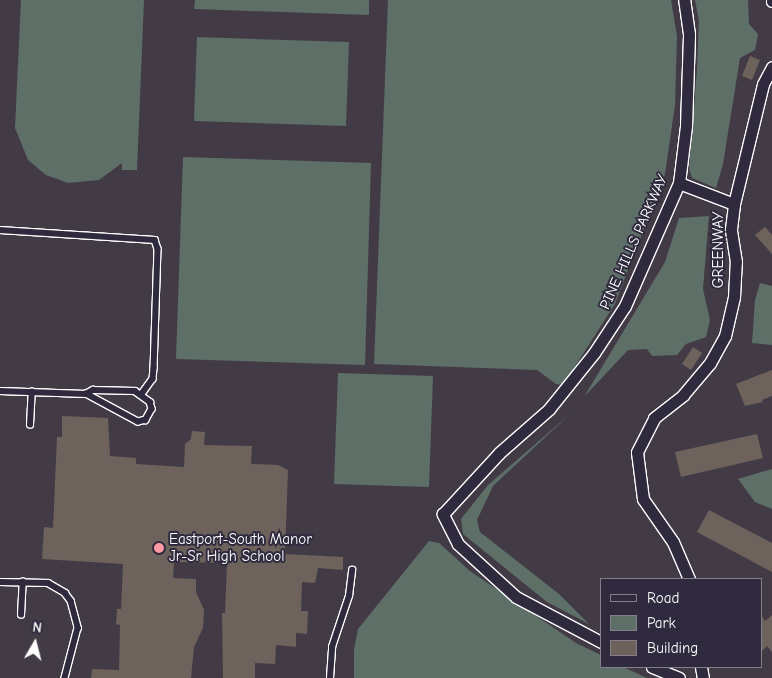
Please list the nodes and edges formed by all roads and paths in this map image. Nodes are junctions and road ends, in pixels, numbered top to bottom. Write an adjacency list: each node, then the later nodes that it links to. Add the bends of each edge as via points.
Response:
1 (684, 0): 3 (street, PINE HILLS PARKWAY, via 689,34 686,126)
2 (772, 67): 4 (street, GREENWAY, via 763,84)
3 (679, 183): 4 (street, GREENWAY); 16 (street, PINE HILLS PARKWAY, via 625,306 594,352 549,409 499,453 444,514 458,544 516,597)
4 (734, 204): 12 (street, GREENWAY, via 731,229 735,279 726,336 710,363 683,394 654,418 637,452 643,499 673,542)
5 (0, 230): 9 (lane, via 151,238 158,244 154,368 152,379)
6 (0, 391): 7 (lane)
7 (32, 392): 8 (lane); 10 (lane)
8 (86, 394): 9 (lane, via 93,390); 9 (lane, via 138,422 146,420 152,409)
9 (142, 394)
10 (30, 425)
11 (352, 570): 19 (lane, via 349,596 332,647)
12 (689, 578)
13 (0, 582): 14 (lane)
14 (23, 582): 15 (lane); 18 (lane, via 36,581 57,588 75,609 78,628)
15 (21, 615)
16 (600, 641)
17 (654, 668): 20 (street)
18 (65, 678)
19 (330, 678)
20 (679, 678)

